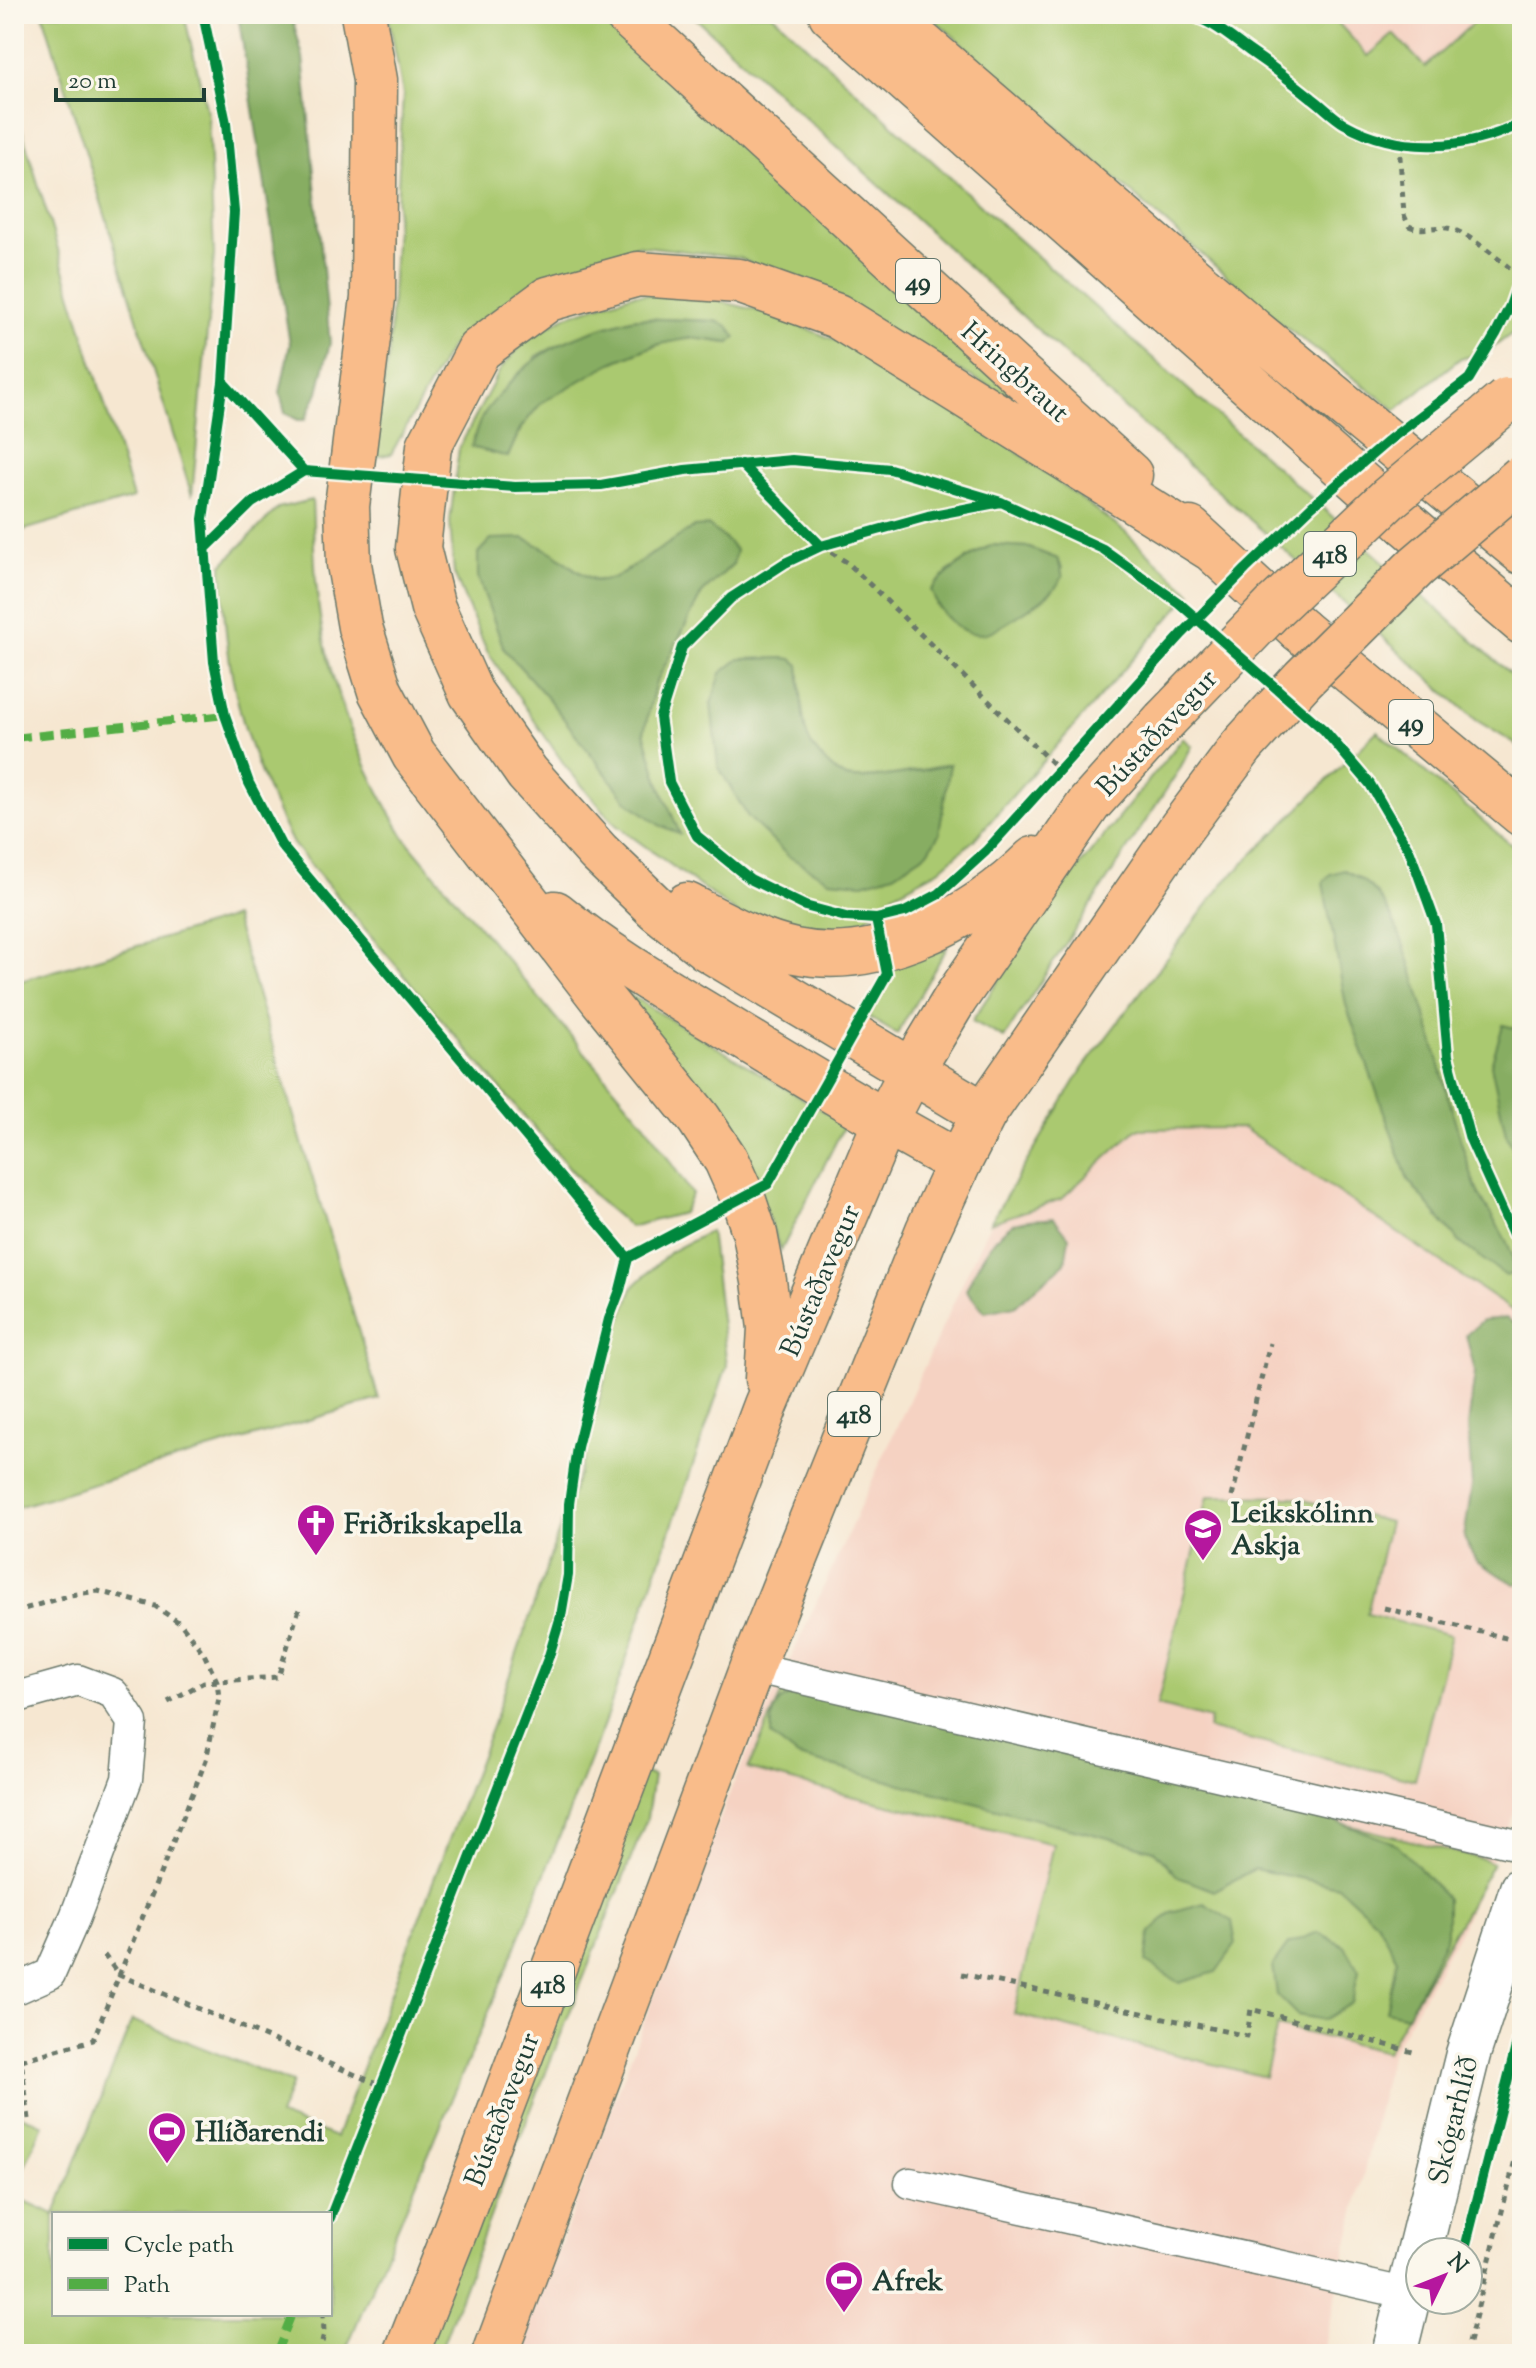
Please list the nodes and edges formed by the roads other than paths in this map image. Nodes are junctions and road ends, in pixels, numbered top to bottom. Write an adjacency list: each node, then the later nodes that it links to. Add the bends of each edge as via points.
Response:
1 (363, 14): 13 (main road, via 375,80 373,298 347,506 352,580 380,691 414,755)
2 (626, 14): 7 (main road, Hringbraut / 49)
3 (831, 14): 9 (main road)
4 (887, 14): 8 (main road, via 1254,331)
5 (1514, 394): 10 (main road, Bústaðavegur / 418, bridge, via 1389,498 1275,606)
6 (1522, 477): 15 (main road, 418, bridge, via 1417,566 1243,745)
7 (1210, 548): 11 (main road, Hringbraut / 49, via 1300,630); 12 (main road, via 837,316 739,281 638,274 548,299 479,350 429,446 418,548 433,608 471,693 527,773)
8 (1522, 552)
9 (1522, 622)
10 (1089, 804): 12 (main road, via 1011,881 952,919 882,948 836,954 795,951 743,934); 14 (main road, Bústaðavegur / 418)
11 (1522, 814)
12 (598, 852): 14 (main road, via 706,948)
13 (507, 873): 16 (main road, via 581,934 642,975); 18 (main road, via 726,1160 755,1234 764,1281 770,1328)
14 (911, 1072): 15 (main road); 16 (main road, Bústaðavegur / 418)
15 (984, 1114): 17 (main road, 418)
16 (885, 1122): 17 (main road); 18 (main road, Bústaðavegur / 418)
17 (959, 1163): 19 (main road, 418)
18 (766, 1405): 28 (main road, Bústaðavegur / 418)
19 (752, 1667): 21 (lane); 29 (main road, 418)
20 (14, 1698): 23 (lane, via 78,1680 113,1693 132,1722 127,1779 50,1974)
21 (1522, 1846)
22 (1522, 1889): 25 (street, Skógarhlíð, via 1468,2054)
23 (14, 1990)
24 (910, 2183): 26 (lane)
25 (1423, 2236)
26 (1404, 2293)
27 (1404, 2314): 30 (street, Skógarhlíð)
28 (406, 2354)
29 (495, 2354)
30 (1394, 2354)

